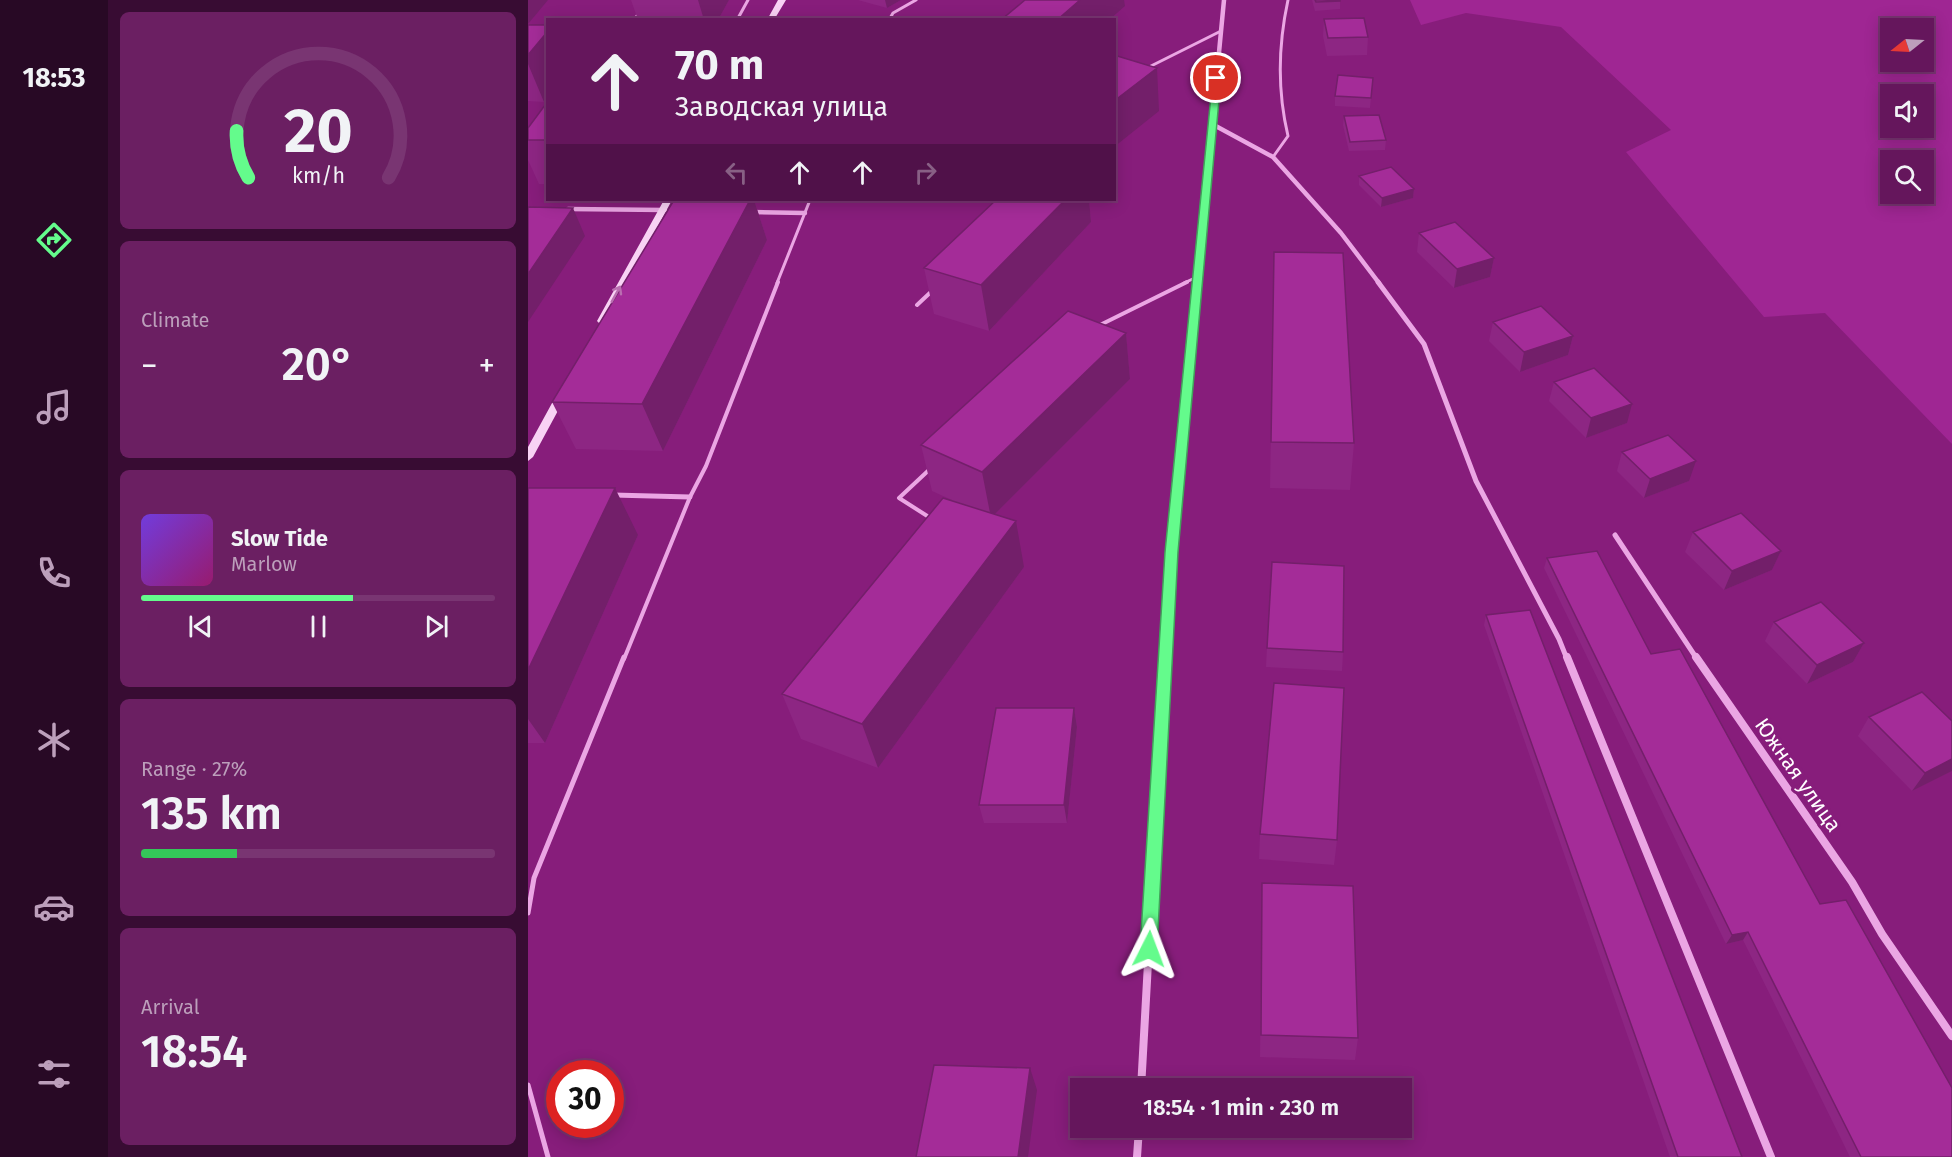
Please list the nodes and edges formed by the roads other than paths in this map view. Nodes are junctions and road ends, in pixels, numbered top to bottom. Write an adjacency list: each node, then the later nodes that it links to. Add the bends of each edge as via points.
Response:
1 (649, 0): 7 (street)
2 (748, 0): 8 (lane)
3 (782, 0): 9 (main road)
4 (916, 0): 10 (lane)
5 (1224, 0): 11 (street)
6 (1288, 0): 14 (lane, via 1282,22 1280,63 1281,109 1288,136)
7 (636, 18)
8 (738, 18)
9 (772, 18)
10 (890, 18)
11 (1221, 31): 12 (lane); 13 (street)
12 (1136, 73)
13 (1212, 124): 14 (street); 22 (street)
14 (1273, 157): 41 (street, via 1341,233 1424,344 1476,481 1559,639)
15 (667, 201): 18 (main road)
16 (810, 201): 21 (lane)
17 (561, 209): 18 (street)
18 (662, 210): 19 (street); 26 (main road, one-way to 18)
19 (674, 211)
20 (745, 212): 21 (street)
21 (805, 213): 31 (lane, via 706,466)
22 (1197, 277): 25 (lane); 36 (street, via 1172,552)
23 (933, 289): 24 (lane)
24 (917, 305)
25 (1092, 329)
26 (595, 333)
27 (567, 385): 28 (main road)
28 (528, 457)
29 (933, 466): 32 (lane, via 899,498)
30 (608, 495): 31 (street)
31 (690, 497): 34 (lane, via 534,878)
32 (939, 524)
33 (1615, 534): 35 (street, Южная улица)
34 (528, 913)
35 (1952, 1036)
36 (1142, 1078)
37 (528, 1084): 39 (lane)
38 (1138, 1138): 40 (street)
39 (548, 1157)
40 (1137, 1157)
41 (1771, 1157)

